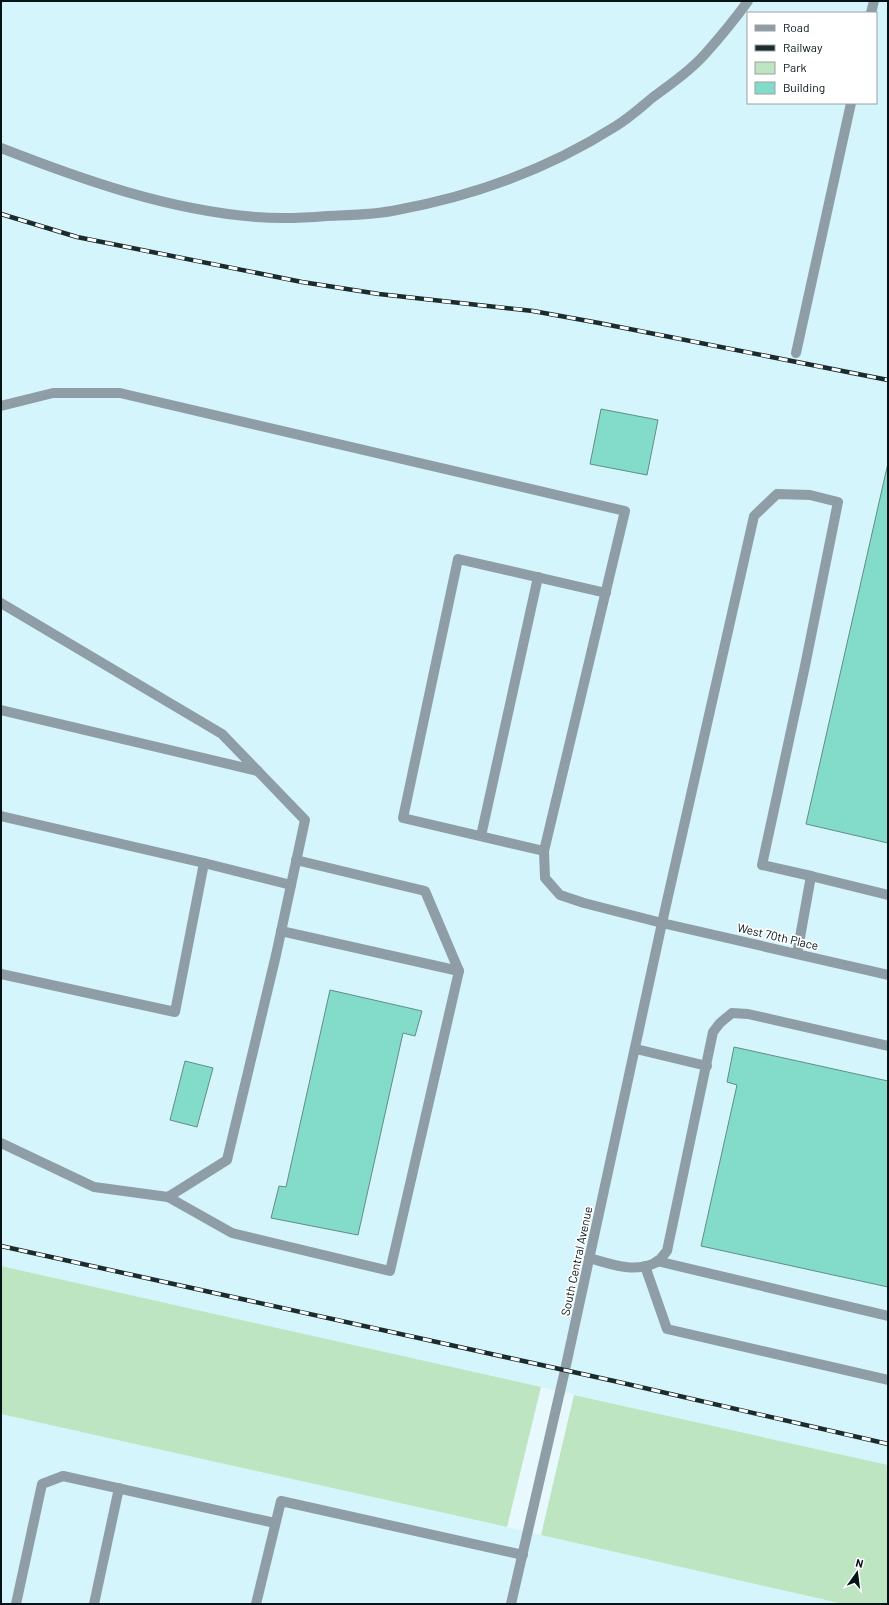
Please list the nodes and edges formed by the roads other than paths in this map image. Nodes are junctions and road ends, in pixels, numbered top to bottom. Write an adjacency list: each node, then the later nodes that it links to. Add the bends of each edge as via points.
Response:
1 (748, 1): 5 (street, via 705,54 617,126 527,172 477,191 395,211 297,218 256,217 192,208 95,182)
2 (874, 1): 3 (street)
3 (871, 12)
4 (852, 104): 6 (street)
5 (1, 148)
6 (796, 352)
7 (1, 406): 9 (street, West 70th Place, via 53,393 120,393 625,512)
8 (538, 577): 9 (street); 14 (street); 14 (street, via 458,559 403,818)
9 (606, 593): 15 (street, West 70th Place)
10 (1, 603): 12 (street, via 222,734)
11 (1, 710): 12 (street)
12 (258, 771): 16 (street, via 304,820)
13 (1, 816): 17 (street)
14 (481, 836): 15 (street)
15 (544, 851): 21 (street, West 70th Place, via 544,878 560,894 584,903)
16 (296, 860): 19 (street); 24 (street, via 425,891)
17 (204, 863): 19 (street); 25 (street, via 176,1012)
18 (811, 876): 20 (street); 21 (street, South Central Avenue, via 762,865 838,502 810,495 777,494 754,516); 23 (street)
19 (291, 885): 22 (street)
20 (888, 895)
21 (662, 923): 23 (street, West 70th Place); 28 (street, South Central Avenue)
22 (281, 931): 24 (street); 31 (street, via 227,1160)
23 (797, 954): 26 (street, West 70th Place)
24 (459, 971): 31 (street, via 390,1271 232,1233)
25 (1, 974)
26 (888, 975)
27 (888, 1046): 29 (street, via 748,1014 732,1013 713,1032)
28 (636, 1049): 29 (street); 32 (street, South Central Avenue)
29 (707, 1066): 33 (street, via 668,1251)
30 (1, 1142): 31 (street, via 94,1187)
31 (168, 1197)
32 (589, 1258): 34 (street, via 630,1268); 39 (street, South Central Avenue)
33 (657, 1262): 34 (street); 35 (street)
34 (645, 1266): 36 (street, via 667,1329)
35 (888, 1316)
36 (888, 1380)
37 (119, 1488): 38 (street); 40 (street, via 63,1476 42,1484); 41 (street)
38 (275, 1523): 39 (street, via 281,1501); 42 (street)
39 (523, 1555): 43 (street, South Central Avenue)
40 (16, 1604)
41 (94, 1604)
42 (256, 1604)
43 (511, 1604)

